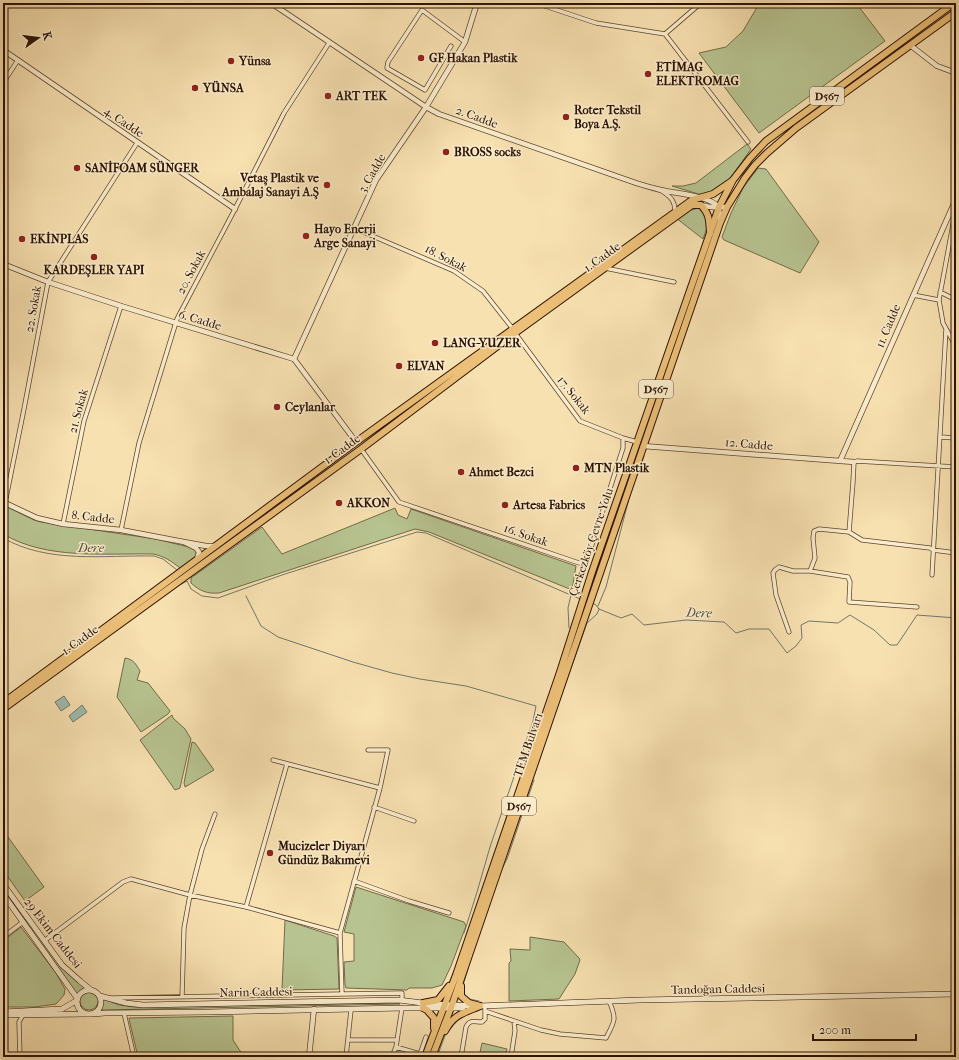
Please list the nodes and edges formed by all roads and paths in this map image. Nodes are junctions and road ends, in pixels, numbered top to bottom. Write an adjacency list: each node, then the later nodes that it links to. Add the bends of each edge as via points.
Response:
1 (271, 3): 9 (street, 2. Cadde)
2 (477, 3): 8 (street, 3. Cadde)
3 (536, 3): 7 (street, via 596,23)
4 (701, 3): 7 (street)
5 (954, 3): 19 (main road, D567, via 766,141)
6 (956, 12): 10 (main road, D567)
7 (665, 34): 17 (street)
8 (465, 42): 11 (street, via 422,10 388,62 387,68 425,90); 16 (street, 3. Cadde)
9 (329, 43): 16 (street, 2. Cadde); 27 (street, 20. Sokak, via 284,113)
10 (910, 45): 14 (street, via 937,66); 25 (main road, D567, via 796,128 767,153 755,165)
11 (451, 46)
12 (3, 50): 13 (street, 4. Cadde)
13 (18, 60): 15 (street); 18 (street, 4. Cadde)
14 (956, 73)
15 (3, 83)
16 (426, 107): 20 (street, 2. Cadde, via 439,114 579,164); 30 (street, 3. Cadde, via 376,180)
17 (748, 142)
18 (138, 143): 27 (street, 4. Cadde); 34 (street, 22. Sokak)
19 (733, 180): 23 (main road, via 725,188); 24 (main road, D567)
20 (662, 190): 22 (street, 2. Cadde); 28 (street, via 672,198)
21 (956, 199): 37 (street, 11. Cadde)
22 (690, 200): 23 (main road); 28 (main road, 1. Cadde); 33 (main road, 1. Cadde)
23 (701, 201): 24 (street, via 715,203); 31 (main road, via 708,212)
24 (719, 207): 25 (street); 29 (street); 31 (main road, Çerkezköy Çevre Yolu / D567)
25 (727, 207): 29 (main road, D567)
26 (956, 208): 36 (street)
27 (235, 209): 41 (street, 20. Sokak)
28 (675, 212): 43 (main road, 1. Cadde)
29 (720, 223): 51 (main road, D567)
30 (354, 228): 43 (street, 18. Sokak, via 454,271 483,291); 45 (street, 3. Cadde)
31 (710, 233): 50 (main road, Çerkezköy Çevre Yolu / D567)
32 (3, 264): 34 (street, 6. Cadde)
33 (605, 268): 35 (street); 43 (main road, 1. Cadde)
34 (48, 282): 40 (street, 6. Cadde); 57 (street, 22. Sokak)
35 (674, 282)
36 (940, 292): 38 (street); 39 (street)
37 (912, 295): 38 (street); 53 (street, 11. Cadde)
38 (939, 300): 42 (street)
39 (956, 300)
40 (120, 306): 41 (street, 6. Cadde); 58 (street, 21. Sokak, via 84,421)
41 (176, 322): 45 (street, 6. Cadde); 59 (street, 20. Sokak, via 139,443)
42 (946, 329): 44 (street); 46 (street)
43 (514, 331): 47 (street, 17. Sokak, via 580,421); 49 (main road, 1. Cadde); 52 (main road, 1. Cadde)
44 (956, 347)
45 (294, 359): 49 (street)
46 (940, 437): 48 (street); 55 (street)
47 (623, 438): 50 (street, 17. Sokak); 52 (street, 16. Sokak, via 623,448 588,557 579,563 399,502)
48 (956, 438)
49 (356, 442): 62 (main road, 1. Cadde)
50 (637, 442): 67 (main road, Çerkezköy Çevre Yolu / D567)
51 (643, 446): 53 (street, 12. Cadde); 67 (main road, Çerkezköy Çevre Yolu / D567, via 617,521)
52 (361, 449): 68 (main road, 1. Cadde)
53 (840, 461): 54 (street, 12. Cadde)
54 (854, 462): 55 (street); 60 (street)
55 (938, 466): 56 (street); 63 (street)
56 (956, 467)
57 (4, 502): 58 (street, 8. Cadde, via 37,518)
58 (62, 524): 59 (street, 8. Cadde)
59 (121, 530): 61 (street, 8. Cadde)
60 (849, 532): 63 (street, via 862,540); 66 (street, via 819,528 814,531 815,558)
61 (184, 542): 62 (street, 8. Cadde, via 206,546); 65 (street, 8. Cadde, via 199,552)
62 (218, 545): 65 (main road, 1. Cadde)
63 (933, 550): 64 (street); 69 (street)
64 (956, 553)
65 (197, 560): 68 (main road, 1. Cadde)
66 (810, 571): 72 (street, via 848,577 849,602); 73 (street, via 794,571 779,567 773,573 776,595)
67 (595, 573): 71 (main road, Çerkezköy Çevre Yolu / D567)
68 (184, 574): 70 (main road, 1. Cadde)
69 (932, 575)
70 (175, 580): 74 (main road, 1. Cadde); 75 (main road, 1. Cadde)
71 (585, 606): 93 (main road, TEM Bulvarı / D567); 94 (main road, Çerkezköy Çevre Yolu / D567)
72 (917, 607)
73 (789, 632)
74 (3, 703)
75 (3, 709)
76 (368, 750): 79 (street, via 388,750)
77 (273, 760): 78 (street)
78 (287, 764): 79 (street); 87 (street)
79 (380, 788): 80 (street)
80 (374, 807): 82 (street); 83 (street)
81 (215, 814): 86 (street, via 202,849)
82 (414, 822)
83 (354, 881): 88 (street); 90 (street)
84 (3, 884): 92 (main road, 29 Ekim Caddesi)
85 (3, 894): 89 (main road, 29 Ekim Caddesi)
86 (190, 895): 87 (street); 92 (street, via 127,880); 99 (street, via 184,928)
87 (246, 907): 90 (street)
88 (449, 913)
89 (23, 922): 91 (street); 100 (main road, 29 Ekim Caddesi)
90 (340, 933): 96 (street)
91 (3, 937)
92 (44, 941): 95 (main road, 29 Ekim Caddesi, via 62,965)
93 (464, 968): 104 (main road, TEM Bulvarı / D567); 106 (main road, via 460,996 469,1003)
94 (456, 975): 103 (main road, via 438,1000); 104 (main road, D567)
95 (91, 990): 98 (main road); 100 (main road, via 81,992)
96 (342, 994): 99 (street); 101 (street, via 402,993)
97 (956, 994): 102 (main road, Tandoğan Caddesi)
98 (102, 997): 99 (street); 101 (main road, Narin Caddesi, via 143,1005); 112 (main road, via 100,1007)
99 (182, 997)
100 (77, 999): 109 (main road, via 62,1009); 111 (main road, via 78,1008)
101 (402, 1000): 103 (main road, Narin Caddesi, via 414,1001); 105 (street)
102 (609, 1001): 106 (main road, Tandoğan Caddesi); 116 (street, via 615,1013 614,1022 606,1038 560,1034)
103 (423, 1006): 104 (main road, Tandoğan Caddesi); 105 (main road, Narin Caddesi); 118 (main road, via 434,1018)
104 (447, 1007): 106 (main road, Tandoğan Caddesi); 118 (main road, D567); 123 (main road, D567)
105 (403, 1008): 108 (main road, Narin Caddesi); 121 (street)
106 (483, 1008): 116 (street); 123 (main road, via 459,1014 450,1022); 130 (street, via 485,1019 482,1022 468,1022)
107 (314, 1009): 108 (main road, Narin Caddesi); 110 (main road, Narin Caddesi); 127 (street)
108 (351, 1010): 120 (street)
109 (3, 1012)
110 (124, 1013): 112 (main road, Narin Caddesi); 126 (street)
111 (86, 1014): 112 (main road); 115 (main road)
112 (92, 1014)
113 (3, 1015): 114 (main road)
114 (15, 1015): 115 (main road); 117 (street)
115 (23, 1015): 117 (street)
116 (514, 1021): 131 (street)
117 (19, 1022): 125 (street)
118 (434, 1030): 124 (main road, D567)
119 (426, 1037): 124 (street)
120 (348, 1040): 121 (street); 128 (street)
121 (397, 1040): 122 (street)
122 (396, 1046): 124 (street); 129 (street)
123 (433, 1055)
124 (422, 1056)
125 (20, 1057)
126 (134, 1057)
127 (309, 1057)
128 (346, 1057)
129 (392, 1057)
130 (461, 1057)
131 (511, 1057)

